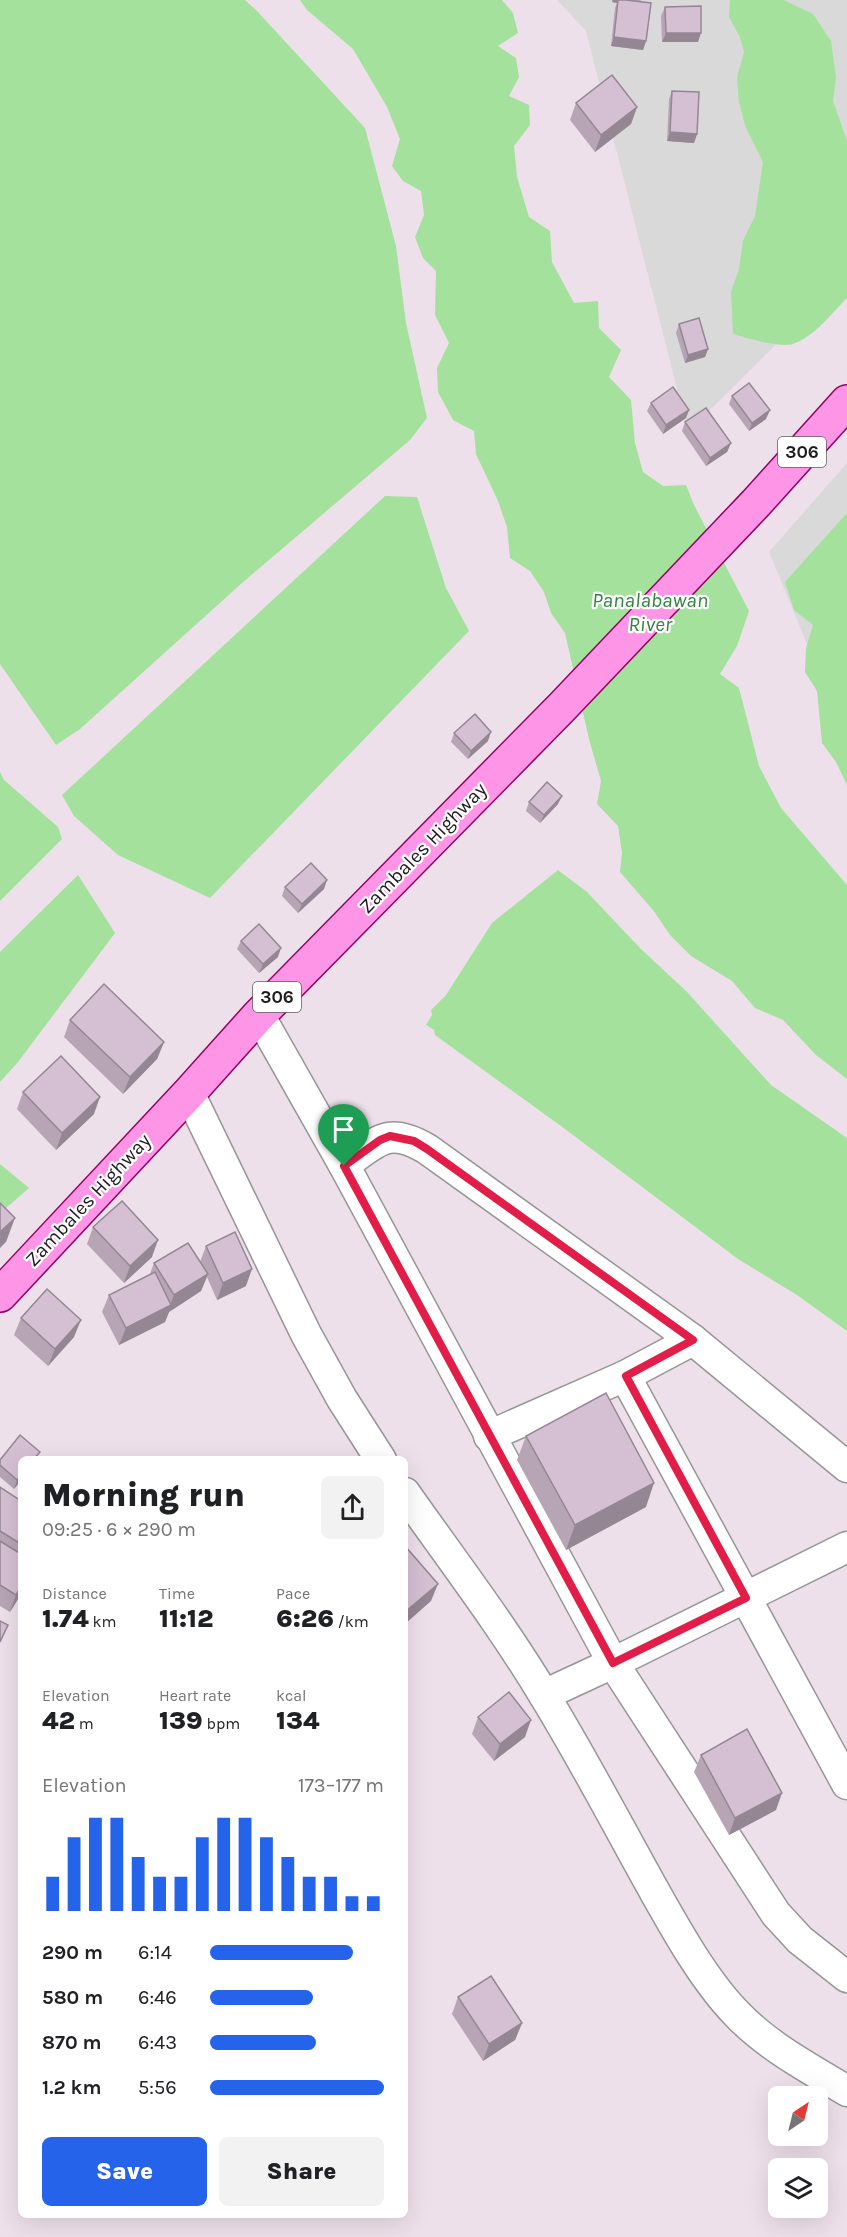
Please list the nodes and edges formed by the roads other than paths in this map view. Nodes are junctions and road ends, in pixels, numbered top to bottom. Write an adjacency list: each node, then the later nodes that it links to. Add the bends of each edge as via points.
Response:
1 (847, 402): 2 (main road, Zambales Highway / 306, via 562,707)
2 (259, 1015): 3 (main road, Zambales Highway / 306); 4 (street)
3 (189, 1094): 5 (main road, Zambales Highway / 306); 9 (street, via 306,1334)
4 (344, 1166): 6 (street, via 390,1136 414,1141); 8 (street)
5 (0, 1295)
6 (693, 1340): 7 (street); 10 (street)
7 (626, 1376): 8 (street); 13 (street)
8 (489, 1436): 14 (street)
9 (378, 1456)
10 (847, 1467)
11 (408, 1497): 15 (street)
12 (847, 1547): 13 (street)
13 (746, 1598): 14 (street); 16 (street)
14 (613, 1663): 15 (street); 17 (street, via 776,1914 800,1940)
15 (544, 1695): 18 (street, via 676,1930 718,1990 758,2033)
16 (847, 1784)
17 (847, 1977)
18 (847, 2091)

